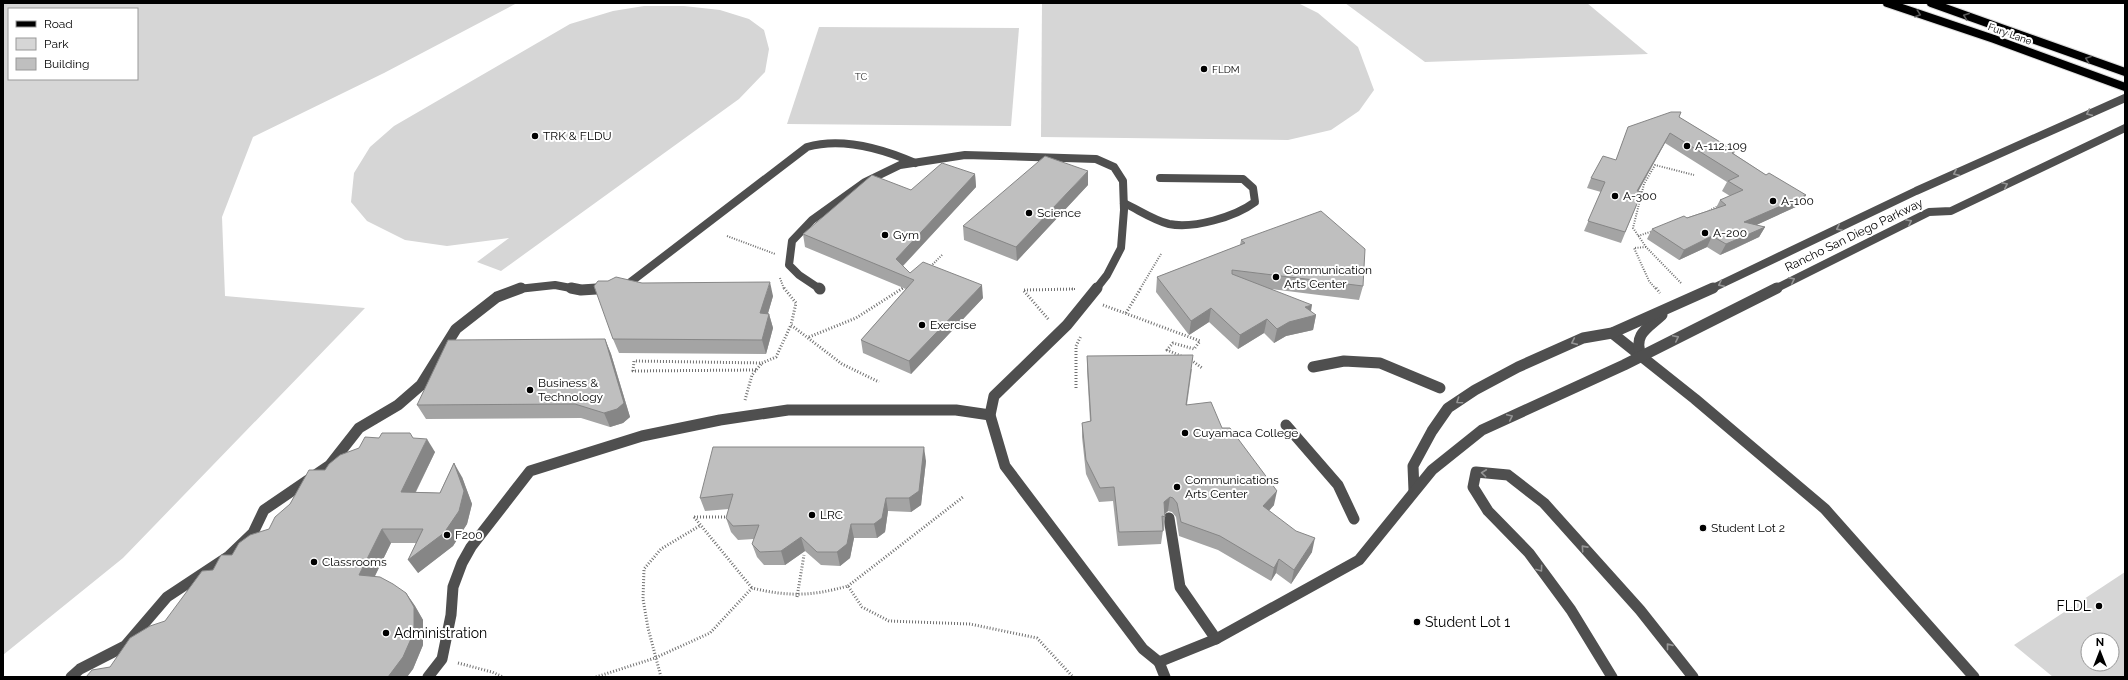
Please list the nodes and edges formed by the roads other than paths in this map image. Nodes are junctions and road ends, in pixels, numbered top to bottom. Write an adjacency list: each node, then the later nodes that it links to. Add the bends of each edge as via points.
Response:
1 (1887, 3): 4 (main road, Fury Lane, one-way to 4)
2 (1930, 3): 3 (main road, Fury Lane, one-way to 2)
3 (2125, 72)
4 (2125, 87)
5 (2125, 98): 11 (street, Rancho San Diego Parkway, one-way to 11, via 1916,191)
6 (2125, 128): 13 (street, Rancho San Diego Parkway, one-way to 6, via 1929,212 1951,211)
7 (915, 163): 9 (street, via 965,155 1096,159 1114,167 1123,181); 10 (street, via 900,165 836,200 792,241 789,265); 23 (street, via 903,157 865,148 828,143 807,147 628,284 604,290 581,290 555,285 524,287 497,297 456,329 421,385 398,405 359,428 330,465 264,510 253,533 229,556 167,597 124,646)
8 (1160, 178): 9 (street, via 1243,179 1250,182 1255,191 1255,202 1246,210 1197,226 1166,223)
9 (1124, 203): 16 (street, via 1121,248 1107,275 1060,332 994,396)
10 (820, 289)
11 (1667, 310): 12 (street, Rancho San Diego Parkway); 13 (street, via 1638,338 1636,345)
12 (1612, 333): 13 (street); 18 (street, Rancho San Diego Parkway, one-way to 18, via 1583,338 1518,367 1474,390 1448,408 1413,466)
13 (1641, 355): 18 (street, Rancho San Diego Parkway, one-way to 13, via 1432,470 1482,430); 28 (street, via 1825,509)
14 (1313, 367): 15 (street, via 1344,361 1380,363)
15 (1440, 388)
16 (990, 415): 22 (street, via 1005,466 1143,649); 24 (street, via 956,410 788,410 642,436 530,471 475,541 462,563 453,587 451,615 442,659)
17 (1286, 425): 20 (street, via 1338,485)
18 (1414, 491): 21 (street, Rancho San Diego Parkway, via 1359,560)
19 (1169, 518): 21 (street, via 1180,586)
20 (1354, 519)
21 (1216, 639): 22 (street, Rancho San Diego Parkway)
22 (1159, 662): 25 (street)
23 (71, 677)
24 (428, 677)
25 (1165, 677)
26 (1612, 677): 27 (street, one-way to 26, via 1640,610 1544,503 1508,475 1476,472 1473,487 1488,511 1529,553 1571,610)
27 (1693, 677)
28 (1974, 677)

